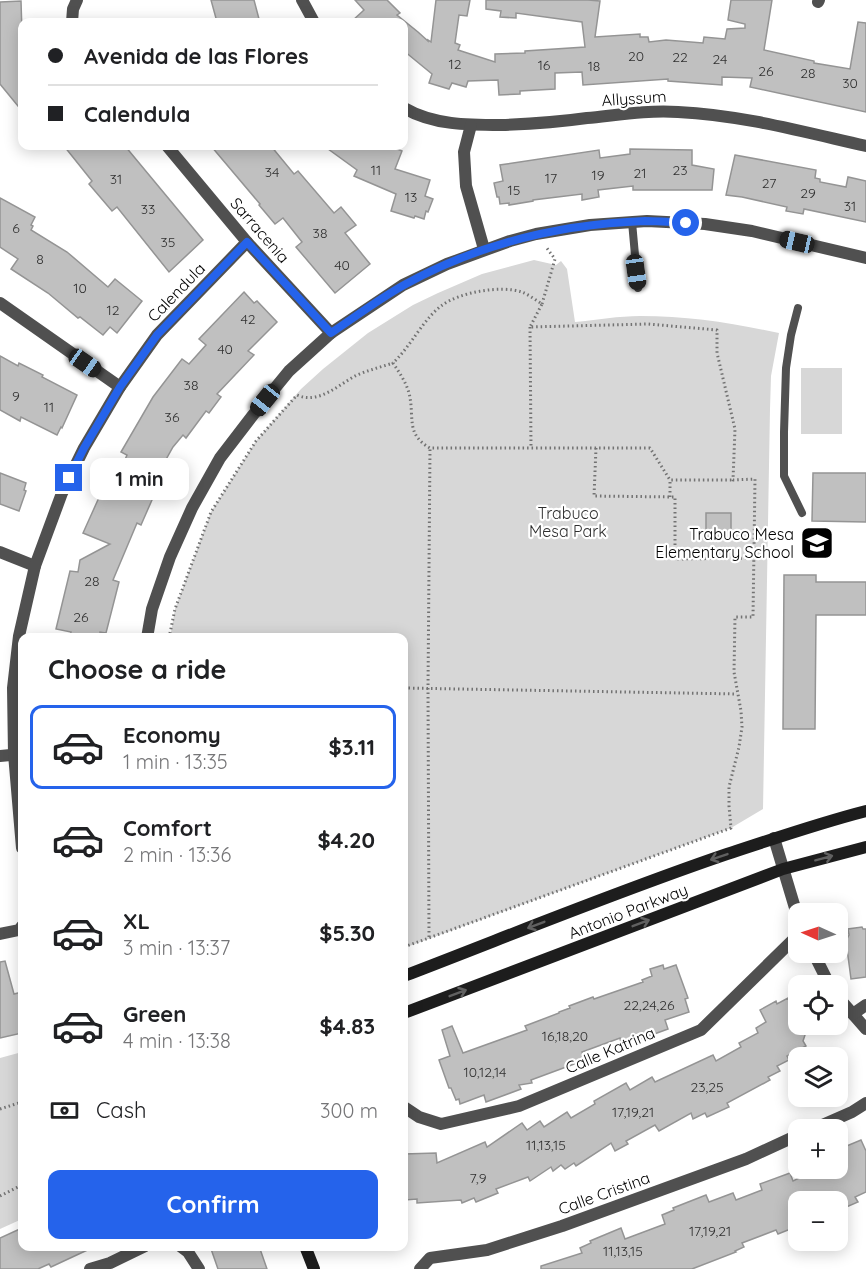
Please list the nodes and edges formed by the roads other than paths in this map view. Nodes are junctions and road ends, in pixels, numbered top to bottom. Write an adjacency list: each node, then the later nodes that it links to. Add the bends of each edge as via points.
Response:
1 (77, 0): 3 (street)
2 (302, 0): 4 (street)
3 (72, 18)
4 (312, 18)
5 (408, 110): 6 (street, Allyssum)
6 (471, 125): 7 (street, Allyssum, via 677,112 763,122); 11 (street, via 464,152 466,186)
7 (866, 146)
8 (170, 150): 10 (street, Sarracenia)
9 (632, 222): 11 (street, via 536,234); 12 (street, via 705,224 752,231); 13 (lane)
10 (247, 242): 16 (street, Sarracenia); 17 (street, Calendula, via 157,335)
11 (484, 249): 16 (street, via 403,285)
12 (866, 258)
13 (638, 288)
14 (0, 303): 17 (street)
15 (798, 308): 18 (lane, via 786,368 784,476)
16 (331, 333): 22 (street, via 289,371 220,458 170,556)
17 (120, 387): 20 (street, Calendula, via 62,493)
18 (801, 513)
19 (0, 552): 20 (street)
20 (35, 566): 21 (street, Calendula)
21 (21, 633)
22 (148, 633)
23 (18, 653): 24 (street, Calendula, via 14,688)
24 (18, 754): 25 (street)
25 (0, 756)
26 (866, 811): 27 (main road, Antonio Parkway)
27 (774, 838): 29 (street); 34 (main road, Antonio Parkway, one-way to 34, via 666,875)
28 (866, 847): 29 (main road, Antonio Parkway, one-way to 28)
29 (783, 869): 30 (street); 37 (main road, Antonio Parkway, one-way to 29)
30 (793, 903)
31 (18, 930): 32 (street)
32 (0, 934)
33 (788, 945): 41 (street, Calle Katrina, via 701,1030 519,1106 441,1124)
34 (408, 974)
35 (866, 1005): 38 (street)
36 (848, 1009): 38 (street)
37 (408, 1011)
38 (852, 1014): 39 (street)
39 (866, 1029)
40 (866, 1103): 42 (street)
41 (408, 1110)
42 (836, 1119)
43 (788, 1140): 50 (street, Calle Cristina, via 746,1159 562,1226 487,1250 430,1258)
44 (135, 1251): 47 (street)
45 (187, 1251): 48 (street)
46 (307, 1251): 49 (main road)
47 (90, 1269)
48 (199, 1269)
49 (314, 1269)
50 (420, 1269)

